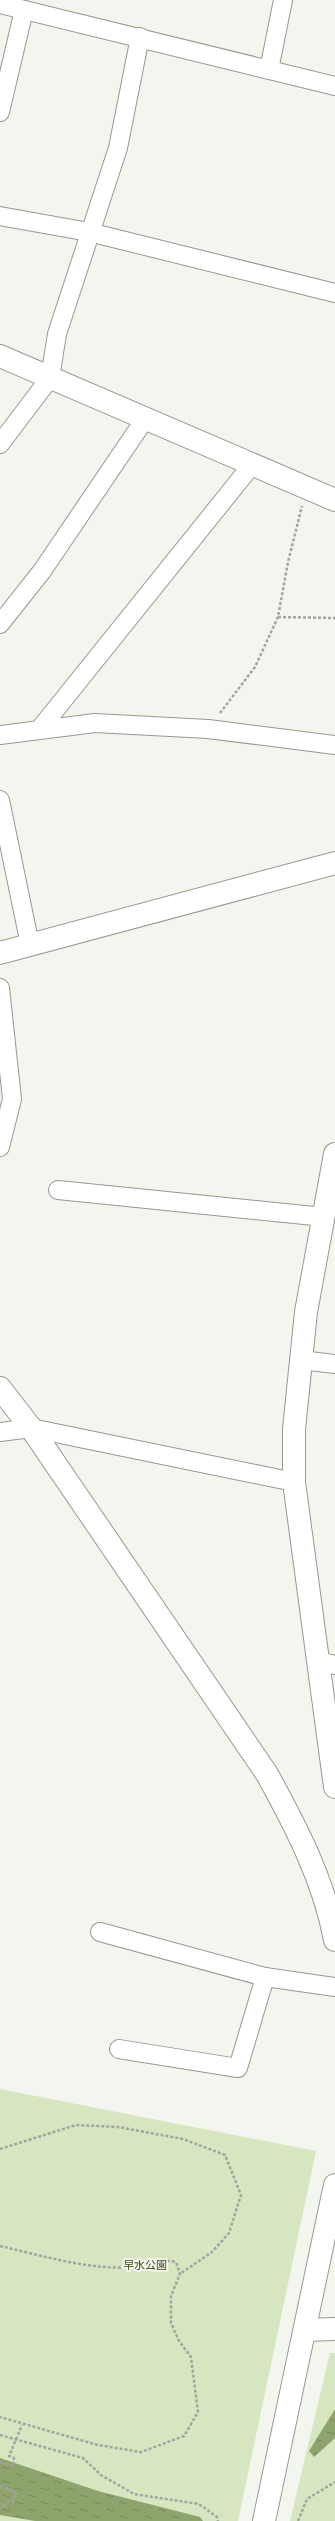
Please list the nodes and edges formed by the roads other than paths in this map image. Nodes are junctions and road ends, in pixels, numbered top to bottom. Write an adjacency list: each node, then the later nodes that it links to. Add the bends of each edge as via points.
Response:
1 (283, 0): 5 (street)
2 (0, 4): 3 (street)
3 (24, 10): 4 (street); 7 (street)
4 (140, 37): 5 (street); 9 (street, via 118,148)
5 (269, 70): 6 (street)
6 (335, 86)
7 (0, 112)
8 (0, 216): 9 (street)
9 (89, 232): 10 (street); 12 (street, via 57,334)
10 (335, 293)
11 (0, 356): 12 (street)
12 (50, 378): 13 (street); 14 (street)
13 (145, 419): 15 (street); 17 (street, via 42,571)
14 (0, 444)
15 (251, 466): 16 (street); 18 (street)
16 (335, 500)
17 (0, 624)
18 (39, 730): 19 (street); 20 (street, via 96,723 208,729)
19 (0, 735)
20 (335, 745)
21 (0, 800): 23 (street)
22 (335, 863): 23 (street)
23 (30, 945): 24 (street)
24 (0, 953)
25 (0, 988): 26 (street, via 12,1100)
26 (0, 1147)
27 (335, 1154): 29 (street)
28 (58, 1190): 29 (street)
29 (324, 1217): 30 (street, via 306,1312)
30 (301, 1360): 31 (street); 35 (street, via 294,1429)
31 (335, 1364)
32 (0, 1388): 33 (street)
33 (31, 1428): 34 (street); 35 (street); 39 (street, via 267,1774 296,1828 320,1881)
34 (0, 1432)
35 (294, 1482): 36 (street)
36 (327, 1663): 37 (street)
37 (335, 1787)
38 (100, 1932): 40 (street)
39 (335, 1940)
40 (265, 1977): 41 (street); 42 (street, via 238,2068)
41 (335, 1987)
42 (119, 2049)
43 (335, 2185): 45 (street)
44 (335, 2328): 45 (street)
45 (306, 2330): 46 (street)
46 (264, 2521)

